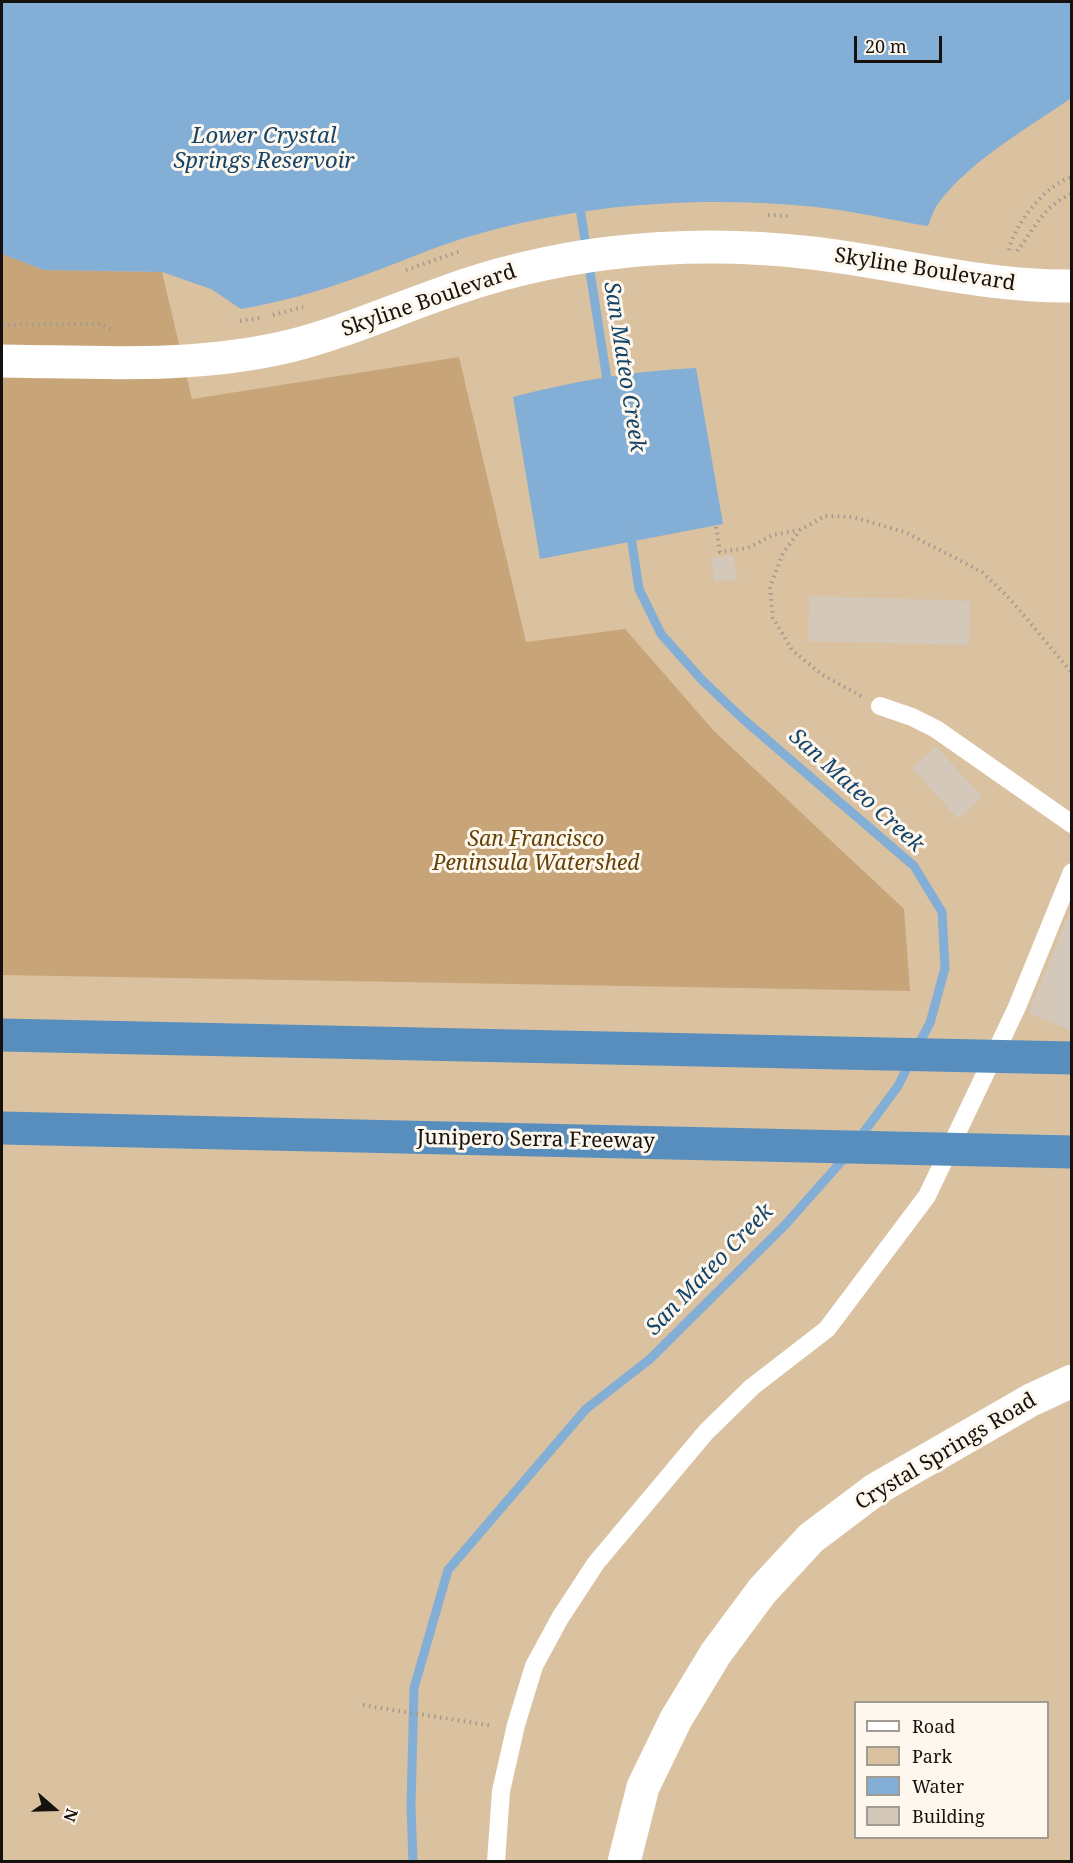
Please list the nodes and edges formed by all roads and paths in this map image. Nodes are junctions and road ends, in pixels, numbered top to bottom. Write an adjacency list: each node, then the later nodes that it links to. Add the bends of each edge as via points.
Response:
1 (1071, 177): 2 (path, via 1039,199 1007,250 1018,251 1047,209)
2 (1071, 194)
3 (1071, 286): 6 (street, Skyline Boulevard, via 1010,284 775,249 704,247 610,253 490,278 354,327 248,354 187,362)
4 (2, 325): 5 (path, via 101,324)
5 (113, 330)
6 (2, 361)
7 (716, 527): 8 (path, via 720,552 747,548 773,535)
8 (800, 530): 9 (path, via 825,516 852,517 905,532 982,572 1010,599); 10 (path, via 783,553 770,587 773,618 792,650 821,674)
9 (1071, 673)
10 (880, 706): 11 (lane, via 936,729)
11 (1071, 824)
12 (1071, 873): 20 (lane, via 1017,1007 927,1196 827,1329 752,1387 706,1432 596,1563 560,1618 534,1666 516,1725 501,1791)
13 (5, 1035): 14 (highway)
14 (1071, 1058)
15 (5, 1128): 16 (highway, Junipero Serra Freeway)
16 (1071, 1152)
17 (1071, 1381): 21 (street, Crystal Springs Road, via 876,1489 811,1538 762,1591 716,1653 676,1719 643,1787)
18 (363, 1705): 19 (path)
19 (485, 1725)
20 (496, 1862)
21 (624, 1862)

